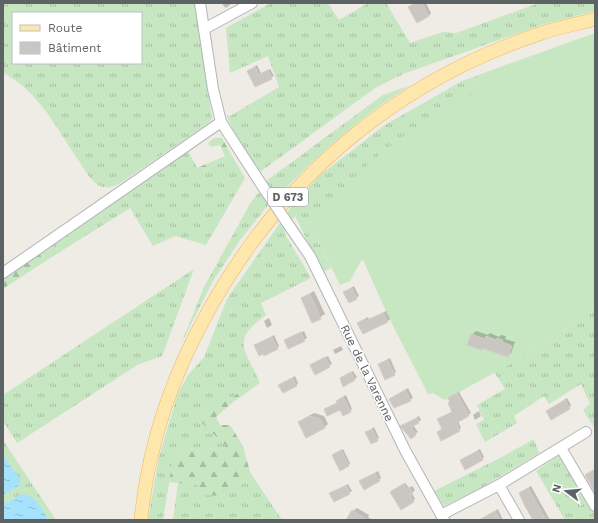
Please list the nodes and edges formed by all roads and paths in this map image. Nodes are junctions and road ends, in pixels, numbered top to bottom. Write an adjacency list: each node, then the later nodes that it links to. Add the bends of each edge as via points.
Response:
1 (200, 3): 4 (street)
2 (252, 3): 4 (street)
3 (595, 20): 12 (main road, D 673, via 543,32 492,52 421,88 348,139 302,181 257,234 226,278 184,358 158,431)
4 (204, 29): 5 (street, via 212,89)
5 (221, 122): 6 (street); 11 (street, Rue de la Varenne, bridge, via 310,256 406,452)
6 (3, 273)
7 (586, 432): 8 (street)
8 (561, 448): 9 (street); 10 (street)
9 (499, 485): 11 (street); 13 (street)
10 (595, 506)
11 (443, 517)
12 (141, 520)
13 (519, 520)

